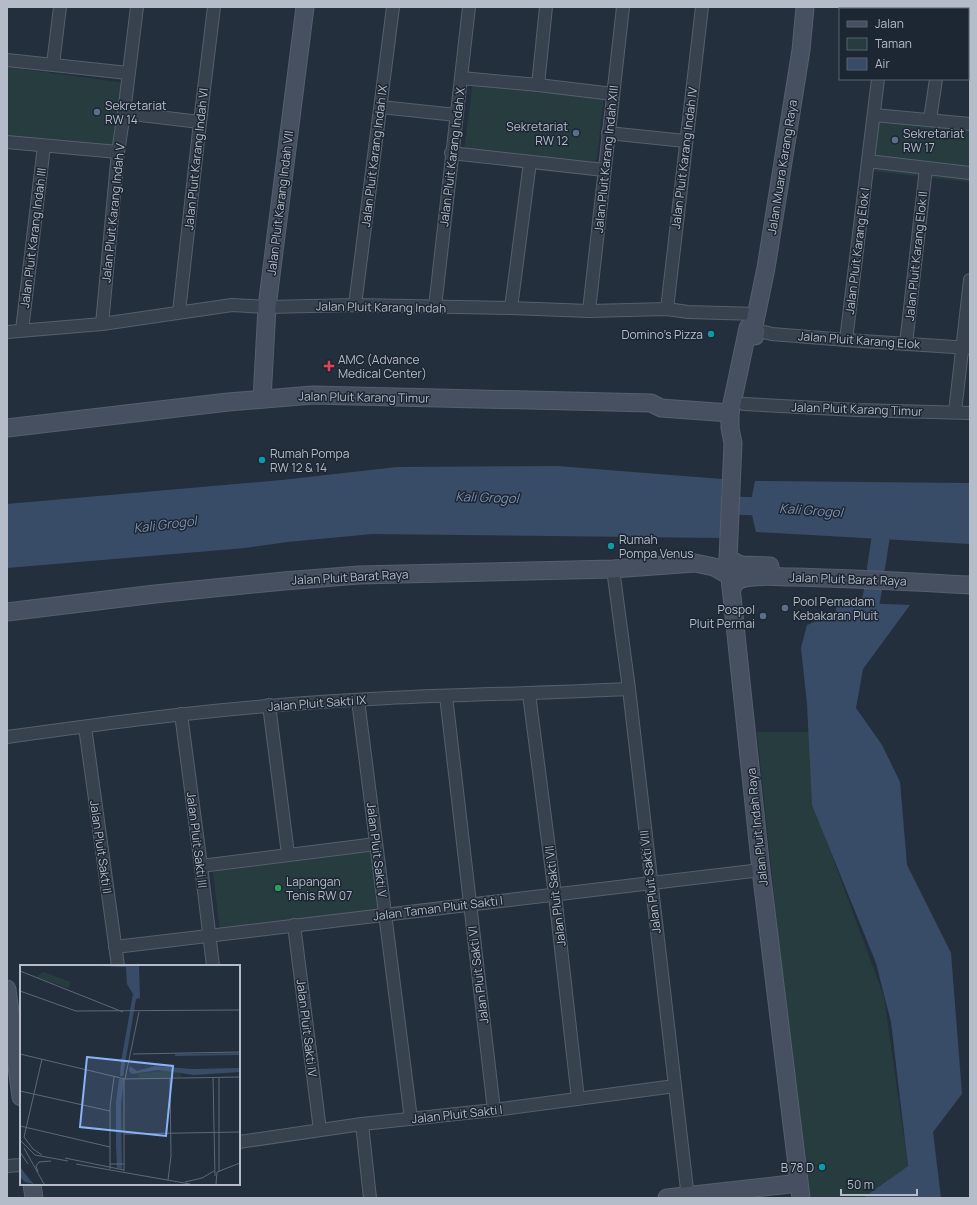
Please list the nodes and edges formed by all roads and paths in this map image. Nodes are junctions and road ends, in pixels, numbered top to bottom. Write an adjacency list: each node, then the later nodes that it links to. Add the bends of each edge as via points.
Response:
1 (60, 7): 12 (street)
2 (137, 7): 13 (street, Jalan Pluit Karang Indah V)
3 (214, 7): 24 (street, Jalan Pluit Karang Indah VI)
4 (305, 7): 39 (street, Jalan Pluit Karang Indah VII)
5 (393, 7): 19 (street, Jalan Pluit Karang Indah IX)
6 (469, 7): 14 (street, Jalan Pluit Karang Indah X)
7 (546, 7): 17 (street)
8 (623, 7): 18 (street, Jalan Pluit Karang Indah XIII)
9 (702, 7): 28 (street, Jalan Pluit Karang Indah IV)
10 (806, 7): 46 (street, Jalan Muara Karang Raya, via 799,65)
11 (7, 60): 12 (street)
12 (53, 64): 13 (street)
13 (128, 72): 20 (street, Jalan Pluit Karang Indah V)
14 (461, 78): 17 (street); 21 (street, Jalan Pluit Karang Indah X)
15 (878, 80): 22 (street, Jalan Pluit Karang Elok I)
16 (936, 80): 23 (street)
17 (538, 85): 18 (street)
18 (613, 94): 26 (street, Jalan Pluit Karang Indah XIII)
19 (381, 108): 21 (street); 38 (street, Jalan Pluit Karang Indah IX)
20 (124, 113): 24 (street); 30 (street, Jalan Pluit Karang Indah V)
21 (456, 115): 31 (street, Jalan Pluit Karang Indah X)
22 (874, 115): 23 (street); 32 (street, Jalan Pluit Karang Elok I)
23 (930, 120): 25 (street)
24 (200, 122): 44 (street, Jalan Pluit Karang Indah VI)
25 (970, 124)
26 (608, 133): 28 (street); 35 (street, Jalan Pluit Karang Indah XIII)
27 (7, 142): 29 (street)
28 (685, 142): 42 (street, Jalan Pluit Karang Indah IV)
29 (44, 146): 30 (street); 47 (street, Jalan Pluit Karang Indah III)
30 (118, 152): 45 (street, Jalan Pluit Karang Indah V)
31 (451, 153): 33 (street); 40 (street, Jalan Pluit Karang Indah X)
32 (868, 161): 34 (street); 49 (street, Jalan Pluit Karang Elok I)
33 (530, 162): 35 (street); 41 (street)
34 (926, 168): 36 (street); 50 (street, Jalan Pluit Karang Elok II)
35 (604, 170): 43 (street, Jalan Pluit Karang Indah XIII)
36 (970, 173)
37 (970, 280): 51 (street)
38 (356, 306): 39 (street, Jalan Pluit Karang Indah); 40 (street, Jalan Pluit Karang Indah)
39 (267, 307): 44 (street, Jalan Pluit Karang Indah, via 232,305); 52 (street, Jalan Pluit Karang Indah VII)
40 (435, 307): 41 (street, Jalan Pluit Karang Indah)
41 (511, 308): 43 (street, Jalan Pluit Karang Indah)
42 (667, 309): 43 (street, Jalan Pluit Karang Indah); 46 (street, Jalan Pluit Karang Indah)
43 (589, 311)
44 (180, 312): 45 (street, Jalan Pluit Karang Indah)
45 (102, 324): 47 (street, Jalan Pluit Karang Indah)
46 (754, 325): 49 (street, Jalan Pluit Karang Elok, via 772,334); 53 (street, Jalan Muara Karang Raya)
47 (22, 330): 48 (street, Jalan Pluit Karang Indah)
48 (7, 332)
49 (846, 340): 50 (street, Jalan Pluit Karang Elok)
50 (906, 344): 51 (street, Jalan Pluit Karang Elok)
51 (966, 348): 54 (street)
52 (262, 399): 53 (street, Jalan Pluit Karang Timur, via 313,395 651,403 661,408); 56 (street, Jalan Pluit Karang Timur)
53 (735, 407): 54 (street, Jalan Pluit Karang Timur); 57 (street, Jalan Muara Karang Raya, via 730,428)
54 (955, 412): 55 (street, Jalan Pluit Karang Timur)
55 (970, 413)
56 (7, 428)
57 (733, 449): 58 (street, Jalan Pluit Indah Raya)
58 (729, 562): 59 (street, Jalan Pluit Barat Raya); 59 (street, Jalan Pluit Barat Raya, via 714,567); 61 (street, Jalan Pluit Barat Raya); 61 (street, Jalan Pluit Barat Raya, via 734,583); 77 (street, Jalan Pluit Indah Raya)
59 (695, 564): 60 (street, Jalan Pluit Barat Raya)
60 (613, 569): 65 (street, Jalan Pluit Barat Raya, via 359,575 155,594); 66 (street, Jalan Pluit Sakti VIII)
61 (773, 571): 62 (street, Jalan Pluit Barat Raya)
62 (817, 572): 63 (street, Jalan Pluit Barat Raya, via 892,571); 64 (street, Jalan Pluit Barat Raya)
63 (970, 577)
64 (970, 585)
65 (7, 612)
66 (629, 689): 67 (street, Jalan Pluit Sakti IX); 78 (street, Jalan Pluit Sakti VIII)
67 (529, 694): 68 (street, Jalan Pluit Sakti IX); 79 (street, Jalan Pluit Sakti VII)
68 (446, 696): 69 (street, Jalan Pluit Sakti IX); 80 (street, Jalan Pluit Sakti VI)
69 (358, 700): 70 (street, Jalan Pluit Sakti IX); 74 (street, Jalan Pluit Sakti V)
70 (269, 705): 71 (street, Jalan Pluit Sakti IX); 75 (street)
71 (181, 714): 72 (street, Jalan Pluit Sakti IX); 76 (street, Jalan Pluit Sakti III)
72 (85, 727): 73 (street, Jalan Pluit Sakti IX); 84 (street, Jalan Pluit Sakti II)
73 (7, 737)
74 (376, 844): 75 (street); 81 (street, Jalan Pluit Sakti V)
75 (288, 854): 76 (street)
76 (201, 866): 83 (street, Jalan Pluit Sakti III)
77 (761, 870): 78 (street, Jalan Taman Pluit Sakti I); 99 (street, Jalan Pluit Indah Raya)
78 (650, 883): 79 (street, Jalan Taman Pluit Sakti I); 88 (street, Jalan Pluit Sakti VIII)
79 (555, 894): 80 (street, Jalan Taman Pluit Sakti I); 90 (street, Jalan Pluit Sakti VII)
80 (469, 905): 81 (street, Jalan Taman Pluit Sakti I); 91 (street, Jalan Pluit Sakti VI)
81 (385, 915): 82 (street, Jalan Taman Pluit Sakti I); 92 (street, Jalan Pluit Sakti V)
82 (294, 925): 83 (street, Jalan Taman Pluit Sakti I); 94 (street, Jalan Pluit Sakti IV)
83 (209, 936): 84 (street, Jalan Taman Pluit Sakti I); 86 (street, Jalan Pluit Sakti III)
84 (115, 947): 85 (street, Jalan Pluit Sakti II)
85 (118, 965)
86 (213, 965)
87 (7, 989): 89 (street)
88 (675, 1086): 90 (street, Jalan Pluit Sakti I); 100 (street, Jalan Pluit Sakti VIII)
89 (20, 1089)
90 (578, 1099): 91 (street, Jalan Pluit Sakti I)
91 (494, 1110): 92 (street, Jalan Pluit Sakti I)
92 (411, 1119): 93 (street, Jalan Pluit Sakti I)
93 (362, 1124): 94 (street, Jalan Pluit Sakti I); 102 (street)
94 (320, 1130): 95 (street, Jalan Pluit Sakti I)
95 (240, 1142)
96 (20, 1165): 97 (street)
97 (7, 1166)
98 (32, 1185): 101 (street)
99 (800, 1190): 100 (street)
100 (687, 1197): 103 (street)
101 (34, 1198)
102 (370, 1198)
103 (667, 1198)

